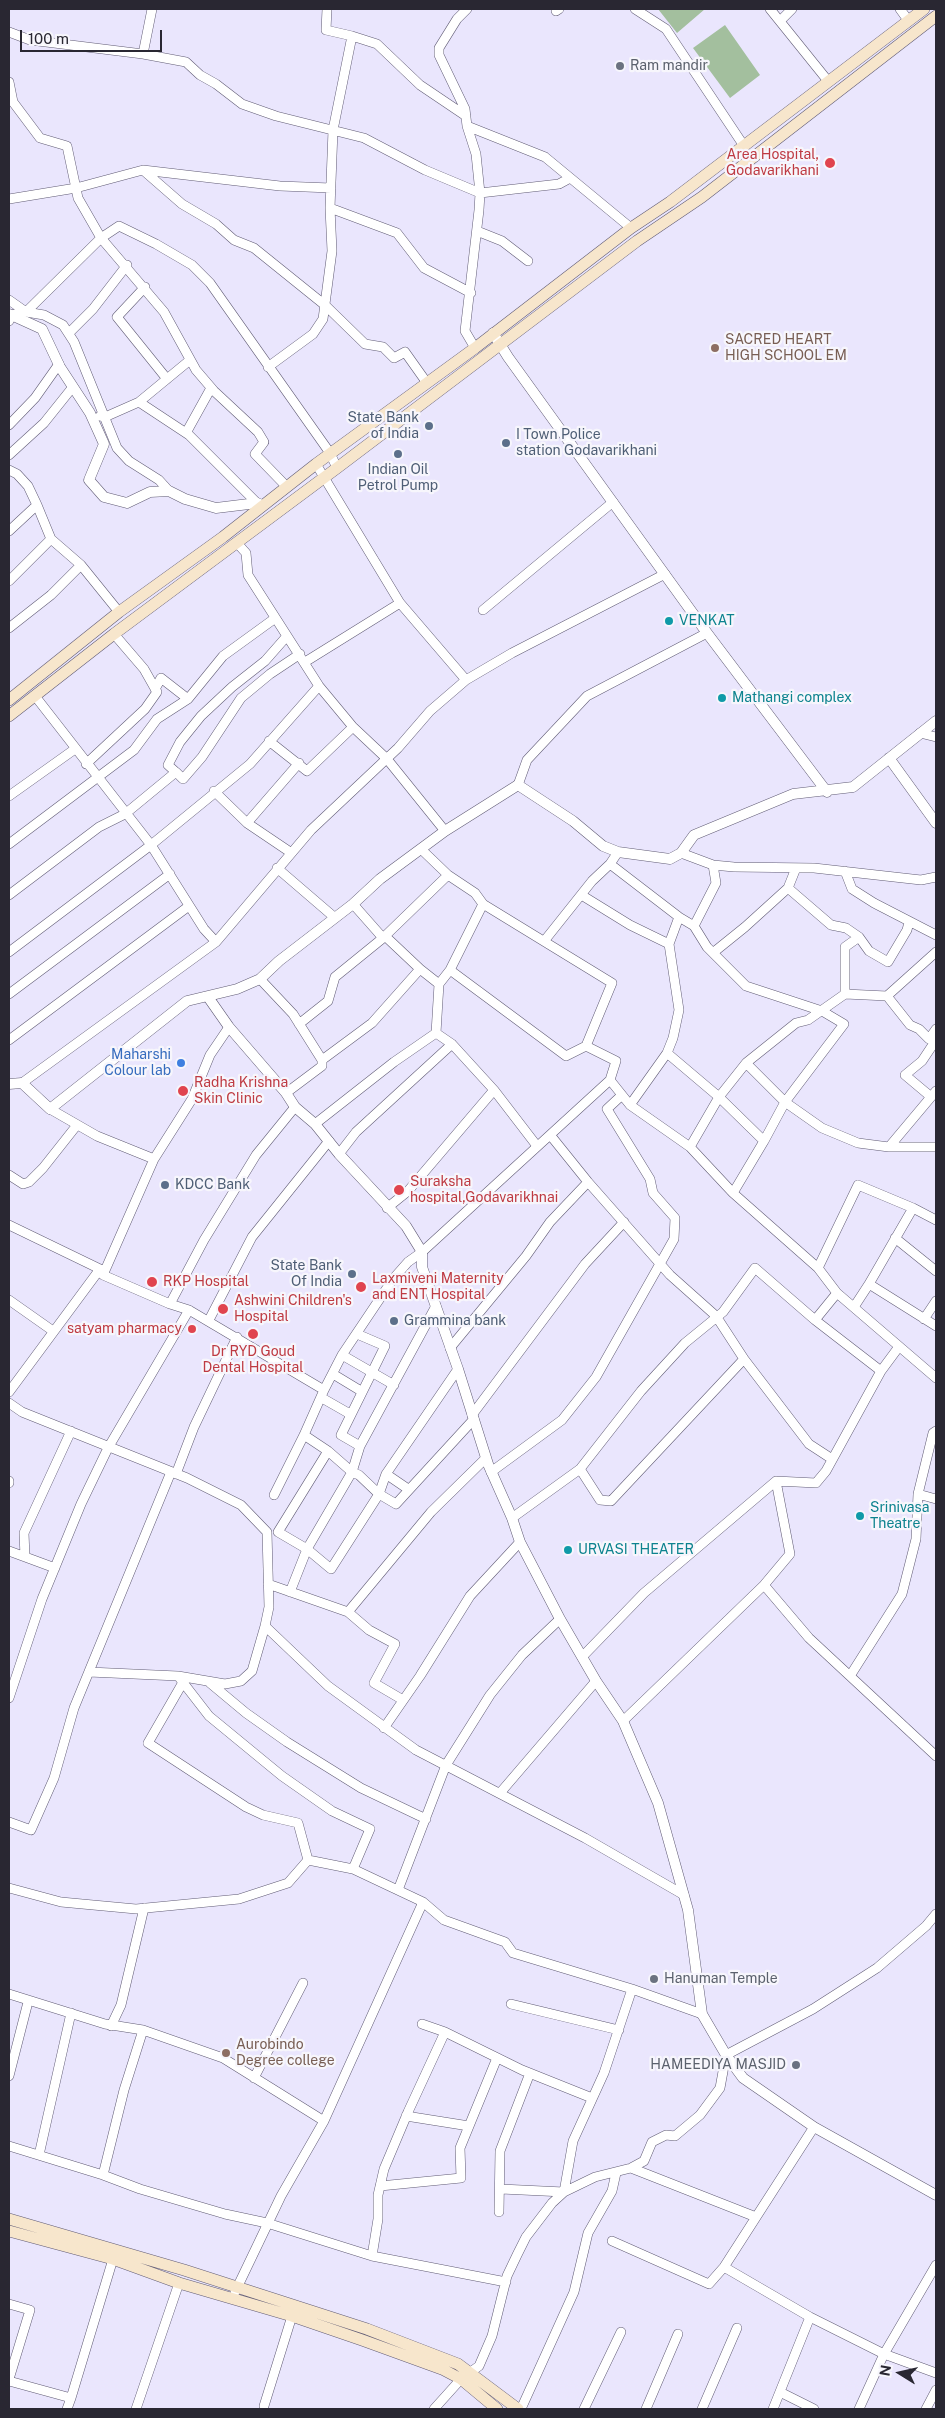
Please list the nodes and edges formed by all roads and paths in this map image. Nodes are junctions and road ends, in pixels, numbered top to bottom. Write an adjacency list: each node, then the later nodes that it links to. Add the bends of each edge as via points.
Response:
1 (152, 9): 16 (street)
2 (327, 9): 15 (street, via 326,30)
3 (455, 9): 11 (street)
4 (467, 9): 11 (street)
5 (635, 9): 22 (street, via 666,29)
6 (770, 9): 13 (street)
7 (792, 9): 13 (street)
8 (900, 9): 12 (street)
9 (924, 9): 12 (main road)
10 (936, 16): 30 (main road)
11 (457, 19): 19 (street, via 438,48)
12 (908, 20): 17 (main road)
13 (780, 21): 17 (street)
14 (9, 32): 16 (street, via 30,40)
15 (352, 36): 19 (street, via 377,44 420,84); 21 (street)
16 (143, 54): 21 (street, via 186,62 242,104)
17 (828, 81): 22 (main road)
18 (9, 82): 26 (street, via 13,102 40,138 67,146)
19 (466, 116): 20 (street)
20 (467, 126): 24 (street, via 545,157); 28 (street, via 476,154)
21 (333, 130): 27 (street); 28 (street, via 364,138 425,170)
22 (744, 146): 25 (main road)
23 (143, 170): 26 (street); 27 (street, via 280,186); 44 (street, via 182,204 216,224 234,240 254,248)
24 (570, 178): 28 (street, via 559,184); 36 (street)
25 (693, 185): 29 (main road); 30 (main road)
26 (76, 188): 31 (street); 38 (street, via 78,198)
27 (331, 188): 34 (street)
28 (480, 193): 37 (street)
29 (682, 193): 32 (main road); 33 (main road)
30 (702, 197): 33 (main road)
31 (9, 199)
32 (670, 202): 35 (main road); 36 (main road)
33 (690, 206): 35 (main road)
34 (330, 208): 42 (street, via 397,233 424,268); 44 (street, via 332,251)
35 (678, 214): 48 (main road, via 636,241)
36 (631, 228): 46 (main road)
37 (477, 231): 39 (street, via 502,241); 42 (street)
38 (101, 238): 40 (street); 45 (street); 56 (street, via 119,226 192,265 210,283)
39 (528, 261)
40 (127, 266): 41 (street); 49 (street)
41 (145, 287): 54 (street, via 164,312); 57 (street, via 117,317)
42 (471, 293): 52 (street, via 465,331)
43 (9, 300): 45 (street)
44 (326, 306): 56 (street, via 323,319 313,334); 58 (street, via 365,344 383,347 394,358 405,352)
45 (26, 312): 47 (street); 49 (street, via 44,315 63,325)
46 (519, 314): 48 (main road); 50 (main road)
47 (10, 317): 55 (street, via 42,329)
48 (527, 324): 51 (main road)
49 (69, 333): 63 (street)
50 (494, 333): 51 (street); 52 (main road)
51 (500, 344): 53 (main road); 74 (street)
52 (478, 345): 53 (main road); 58 (main road)
53 (487, 354): 69 (main road)
54 (190, 360): 57 (street); 60 (street)
55 (59, 364): 59 (street); 64 (street, via 35,398)
56 (268, 367): 66 (street)
57 (167, 379): 61 (street)
58 (428, 383): 66 (main road)
59 (72, 388): 62 (street); 67 (street, via 44,423)
60 (211, 388): 65 (street); 72 (street, via 258,432 264,442 255,454)
61 (139, 402): 63 (street); 65 (street)
62 (90, 413): 63 (street); 73 (street, via 104,444 89,480 104,497 127,503 150,492)
63 (105, 417): 73 (street, via 117,448)
64 (9, 425)
65 (186, 433): 75 (street)
66 (330, 453): 68 (main road); 69 (street)
67 (9, 455)
68 (316, 464): 71 (street); 72 (main road)
69 (337, 468): 71 (main road)
70 (9, 470): 76 (street, via 28,486)
71 (324, 478): 79 (main road); 83 (street)
72 (287, 487): 75 (main road)
73 (169, 491): 75 (street, via 185,500 216,508)
74 (613, 502): 81 (street); 84 (street)
75 (260, 504): 85 (main road, via 223,537)
76 (37, 506): 77 (street); 78 (street)
77 (9, 531)
78 (51, 539): 80 (street); 82 (street)
79 (237, 543): 86 (street, via 246,553 248,575); 89 (main road)
80 (82, 565): 85 (street); 87 (street)
81 (665, 574): 88 (street); 92 (street)
82 (9, 581)
83 (400, 603): 91 (street); 92 (street)
84 (484, 610)
85 (119, 612): 97 (main road)
86 (274, 619): 90 (street); 96 (street, via 223,656)
87 (9, 628)
88 (706, 633): 111 (street, via 587,696 527,760); 113 (street)
89 (114, 634): 94 (street, via 144,669); 95 (main road)
90 (287, 636): 91 (street); 109 (street, via 265,661 201,716 180,742 168,765)
91 (302, 658): 93 (street); 109 (street, via 270,674 241,698 202,757 183,779)
92 (466, 680): 106 (street, via 430,711)
93 (318, 686): 100 (street); 103 (street)
94 (155, 689): 96 (street, via 161,678); 108 (street, via 157,692 145,709)
95 (35, 696): 98 (main road); 104 (street)
96 (188, 699): 110 (street, via 158,720 134,750)
97 (9, 700)
98 (9, 716)
99 (936, 721): 101 (street)
100 (352, 727): 106 (street); 107 (street, via 307,771)
101 (920, 734): 102 (street); 105 (street)
102 (936, 736)
103 (269, 741): 107 (street); 112 (street, via 250,764)
104 (75, 749): 108 (street); 114 (street)
105 (889, 758): 113 (street, via 853,787); 116 (street)
106 (387, 759): 118 (street); 122 (street)
107 (299, 763): 117 (street)
108 (86, 764): 110 (street)
109 (176, 772): 115 (street)
110 (98, 778): 115 (street); 119 (street)
111 (518, 785): 118 (street); 123 (street, via 573,821 603,846)
112 (214, 791): 117 (street); 120 (street)
113 (827, 792): 124 (street, via 793,794 694,835)
114 (9, 796)
115 (125, 814): 120 (street); 134 (street, via 99,827)
116 (936, 822)
117 (247, 823): 122 (street)
118 (446, 831): 121 (street)
119 (9, 844)
120 (151, 845): 130 (street); 149 (street)
121 (422, 850): 131 (street); 136 (street, via 380,879)
122 (290, 852): 127 (street)
123 (618, 852): 124 (street, via 670,859); 125 (street)
124 (681, 853): 126 (street)
125 (610, 864): 135 (street, via 592,881); 140 (street)
126 (713, 865): 128 (street); 142 (street, via 716,883)
127 (277, 868): 139 (street); 147 (street)
128 (796, 868): 129 (street); 133 (street)
129 (845, 870): 132 (street, via 921,880); 141 (street, via 852,889)
130 (170, 874): 138 (street); 156 (street)
131 (448, 875): 137 (street, via 475,893); 144 (street)
132 (936, 877)
133 (788, 888): 145 (street, via 831,925 846,928); 150 (street)
134 (9, 895)
135 (583, 896): 146 (street); 148 (street)
136 (353, 904): 139 (street); 144 (street)
137 (483, 904): 146 (street); 153 (street)
138 (189, 906): 147 (street); 165 (street)
139 (334, 917): 154 (street)
140 (679, 917): 142 (street); 148 (street)
141 (909, 922): 143 (street); 145 (street, via 888,962 869,951)
142 (694, 926): 150 (street)
143 (936, 935)
144 (384, 937): 152 (street); 161 (street, via 335,977 328,1001)
145 (859, 937): 157 (street, via 846,947)
146 (545, 940): 168 (street, via 612,983)
147 (216, 942): 173 (street)
148 (669, 944): 169 (street, via 679,1010)
149 (9, 952)
150 (714, 952): 160 (street, via 746,986)
151 (936, 952): 158 (street)
152 (420, 969): 155 (street); 170 (street, via 372,1022)
153 (450, 970): 155 (street); 168 (street, via 566,1056)
154 (260, 979): 159 (street); 161 (street)
155 (439, 984): 164 (street)
156 (9, 994)
157 (845, 994): 158 (street); 160 (street)
158 (887, 996): 166 (street, via 910,1025)
159 (208, 997): 162 (street); 183 (street, via 187,1001)
160 (822, 1011): 171 (street, via 796,1023); 180 (street, via 844,1024)
161 (299, 1024): 170 (street)
162 (229, 1027): 176 (street); 194 (street, via 210,1055 192,1098)
163 (936, 1029): 166 (street)
164 (436, 1034): 167 (street); 184 (street, via 394,1062)
165 (9, 1040)
166 (933, 1041): 177 (street, via 922,1061 906,1075)
167 (452, 1044): 175 (street); 193 (street, via 356,1132)
168 (586, 1046): 172 (street, via 616,1061)
169 (667, 1053): 179 (street); 181 (street)
170 (322, 1060): 176 (street, via 322,1066)
171 (746, 1063): 179 (street); 180 (street)
172 (610, 1080): 178 (street); 186 (street)
173 (22, 1083): 174 (street); 183 (street)
174 (9, 1084)
175 (494, 1090): 189 (street); 198 (street, via 408,1191)
176 (286, 1093): 182 (street)
177 (933, 1093): 191 (street)
178 (622, 1095): 181 (street); 205 (street, via 607,1109 650,1179 653,1193 675,1218 674,1239)
179 (719, 1097): 188 (street); 190 (street)
180 (786, 1102): 188 (street); 191 (street, via 822,1128 858,1143)
181 (630, 1105): 190 (street)
182 (295, 1107): 184 (street); 213 (street, via 256,1156 204,1240)
183 (50, 1109): 185 (street)
184 (315, 1124): 187 (street)
185 (77, 1125): 194 (street); 195 (street, via 29,1182 23,1184)
186 (551, 1136): 189 (street); 196 (street)
187 (329, 1141): 193 (street); 219 (street, via 252,1237)
188 (764, 1142): 197 (street)
189 (537, 1146): 204 (street)
190 (690, 1147): 197 (street)
191 (888, 1147): 192 (street)
192 (936, 1147)
193 (338, 1154): 198 (street)
194 (154, 1159): 208 (street)
195 (9, 1175)
196 (588, 1182): 201 (street); 225 (street, via 550,1222)
197 (733, 1193): 206 (street)
198 (387, 1208): 204 (street, via 406,1226)
199 (913, 1208): 200 (street); 203 (street); 206 (street, via 858,1185)
200 (936, 1220)
201 (624, 1222): 205 (street); 240 (street, via 585,1264)
202 (9, 1225): 208 (street)
203 (895, 1238): 207 (street); 209 (street)
204 (422, 1252): 214 (street, via 422,1267); 223 (street, via 393,1279)
205 (661, 1265): 217 (street); 251 (street, via 596,1377 562,1420)
206 (818, 1268): 210 (street)
207 (936, 1271)
208 (102, 1272): 213 (street); 222 (street)
209 (869, 1284): 215 (street); 218 (street)
210 (837, 1293): 215 (street); 220 (street)
211 (9, 1300): 222 (street)
212 (936, 1301): 218 (street)
213 (170, 1304): 216 (street)
214 (436, 1306): 225 (street); 234 (street)
215 (854, 1307): 226 (street)
216 (189, 1310): 219 (street); 245 (street)
217 (716, 1316): 220 (street, via 723,1312 755,1268); 228 (street); 249 (street, via 663,1366)
218 (924, 1319): 221 (street)
219 (209, 1320): 224 (street)
220 (815, 1320): 230 (street)
221 (936, 1326)
222 (53, 1331): 236 (street)
223 (357, 1334): 227 (street); 231 (street, via 385,1346)
224 (237, 1337): 237 (street); 252 (street)
225 (450, 1348): 229 (street)
226 (898, 1348): 230 (street); 233 (street)
227 (342, 1356): 231 (street); 232 (street)
228 (744, 1359): 248 (street, via 808,1444); 249 (street, via 611,1501 600,1500)
229 (458, 1369): 240 (street); 253 (street)
230 (881, 1371): 248 (street)
231 (370, 1373): 234 (street); 235 (street)
232 (333, 1374): 235 (street); 237 (street)
233 (936, 1378)
234 (394, 1385): 244 (street)
235 (361, 1391): 239 (street)
236 (9, 1392)
237 (323, 1394): 239 (street); 243 (street)
238 (9, 1403): 241 (street, via 22,1412)
239 (350, 1414): 244 (street, via 341,1435)
240 (473, 1417): 247 (street); 255 (street)
241 (71, 1431): 245 (street); 264 (street, via 24,1534)
242 (936, 1431): 257 (street)
243 (304, 1435): 246 (street); 258 (street)
244 (360, 1446): 250 (street)
245 (108, 1448): 252 (street); 265 (street)
246 (328, 1451): 250 (street); 262 (street, via 278,1532)
247 (486, 1458): 251 (street); 269 (street, via 431,1512)
248 (832, 1459): 254 (street, via 816,1483)
249 (580, 1469): 260 (street)
250 (352, 1472): 256 (street); 262 (street)
251 (491, 1472): 260 (street)
252 (174, 1473): 266 (street, via 241,1505 267,1532); 273 (street)
253 (386, 1474): 255 (street); 256 (street)
254 (776, 1481): 267 (street, via 790,1554); 272 (street, via 644,1593)
255 (408, 1489): 256 (street, via 396,1504)
256 (379, 1494): 262 (street, via 331,1569)
257 (918, 1494): 259 (street); 274 (street, via 916,1539 902,1594)
258 (274, 1495)
259 (936, 1499)
260 (512, 1518): 261 (street)
261 (520, 1542): 270 (street); 279 (street, via 470,1596)
262 (307, 1549): 268 (street)
263 (9, 1551): 264 (street)
264 (26, 1557): 265 (street)
265 (55, 1568): 278 (street)
266 (268, 1584): 268 (street); 271 (street, via 269,1607)
267 (764, 1585): 274 (street, via 809,1638); 280 (street)
268 (290, 1592): 269 (street)
269 (348, 1612): 279 (street, via 369,1630 394,1644 374,1683)
270 (560, 1619): 272 (street); 283 (street, via 522,1655 490,1696)
271 (265, 1626): 277 (street, via 252,1671 241,1681); 281 (street, via 328,1686)
272 (582, 1657): 276 (street)
273 (89, 1672): 275 (street); 286 (street, via 74,1708 54,1778 32,1830)
274 (850, 1676): 282 (street)
275 (180, 1680): 277 (street); 287 (street, via 148,1743 246,1807 263,1815 298,1823); 288 (street, via 209,1716 282,1776 332,1810 370,1829)
276 (596, 1681): 280 (street); 284 (street)
277 (210, 1682): 285 (street, via 287,1742 361,1788)
278 (9, 1698)
279 (403, 1700): 281 (street)
280 (623, 1721): 291 (street, via 658,1803)
281 (384, 1728): 283 (street)
282 (936, 1756)
283 (446, 1765): 284 (street); 285 (street)
284 (500, 1793): 291 (street)
285 (426, 1819): 290 (street)
286 (9, 1822)
287 (308, 1860): 288 (street); 293 (street, via 288,1883 239,1900)
288 (353, 1869): 290 (street)
289 (9, 1888): 293 (street, via 61,1902)
290 (398, 1890): 292 (street)
291 (684, 1895): 301 (street)
292 (423, 1902): 296 (street, via 444,1920 505,1942 513,1953); 314 (street)
293 (144, 1908): 303 (street, via 121,2005)
294 (936, 1914): 307 (street, via 878,1968 813,2009)
295 (303, 1983): 311 (street)
296 (632, 1989): 301 (street); 305 (street)
297 (9, 1994): 298 (street)
298 (28, 2002): 300 (street); 310 (street)
299 (511, 2004): 305 (street)
300 (71, 2013): 303 (street); 318 (street)
301 (702, 2014): 307 (street)
302 (422, 2024): 306 (street)
303 (111, 2026): 304 (street)
304 (143, 2030): 311 (street, via 223,2058); 321 (street)
305 (619, 2030): 312 (street)
306 (445, 2032): 308 (street); 313 (street)
307 (726, 2055): 316 (street, via 743,2078); 319 (street, via 720,2088 700,2115 675,2136 666,2135 652,2142 644,2161)
308 (497, 2058): 309 (street); 315 (street)
309 (530, 2073): 312 (street); 323 (street, via 500,2151)
310 (9, 2076)
311 (254, 2078): 314 (street)
312 (592, 2098): 324 (street, via 573,2141)
313 (406, 2116): 315 (street); 322 (street)
314 (324, 2121): 329 (street)
315 (469, 2126): 322 (street, via 460,2148 461,2178)
316 (814, 2127): 325 (street); 327 (street)
317 (9, 2146): 318 (street)
318 (39, 2155): 321 (street)
319 (631, 2168): 320 (street); 327 (street)
320 (616, 2173): 324 (street, via 595,2177); 359 (street, via 612,2191 588,2233 574,2292)
321 (103, 2175): 329 (street, via 140,2190)
322 (380, 2186): 332 (street)
323 (501, 2189): 324 (street); 326 (street)
324 (564, 2192): 336 (street, via 526,2237)
325 (936, 2195)
326 (499, 2212)
327 (756, 2217): 335 (street)
328 (9, 2219): 338 (main road)
329 (267, 2223): 332 (street); 338 (street)
330 (9, 2231): 333 (main road)
331 (612, 2241): 335 (street, via 709,2284)
332 (372, 2256): 336 (street)
333 (113, 2259): 337 (main road); 353 (street)
334 (936, 2265): 346 (street)
335 (724, 2267): 342 (street)
336 (506, 2282): 347 (street, via 492,2336 479,2366)
337 (179, 2283): 339 (main road); 357 (street)
338 (238, 2286): 339 (street); 347 (main road, via 367,2329 458,2364)
339 (232, 2298): 341 (main road)
340 (9, 2304): 350 (street, via 30,2310)
341 (292, 2316): 349 (main road, via 442,2369); 354 (street)
342 (810, 2317): 346 (street); 352 (street)
343 (737, 2328): 362 (street)
344 (621, 2332): 360 (street)
345 (678, 2334): 361 (street)
346 (884, 2354): 348 (street); 365 (street)
347 (470, 2372): 349 (street); 359 (main road)
348 (936, 2373)
349 (461, 2379): 355 (main road); 358 (street)
350 (9, 2380): 353 (street)
351 (936, 2390): 366 (street)
352 (780, 2392): 363 (street); 364 (street)
353 (71, 2398): 356 (street)
354 (264, 2406)
355 (493, 2408)
356 (67, 2409)
357 (136, 2409)
358 (434, 2409)
359 (520, 2409)
360 (584, 2409)
361 (646, 2409)
362 (702, 2409)
363 (773, 2409)
364 (814, 2409)
365 (859, 2409)
366 (926, 2409)

